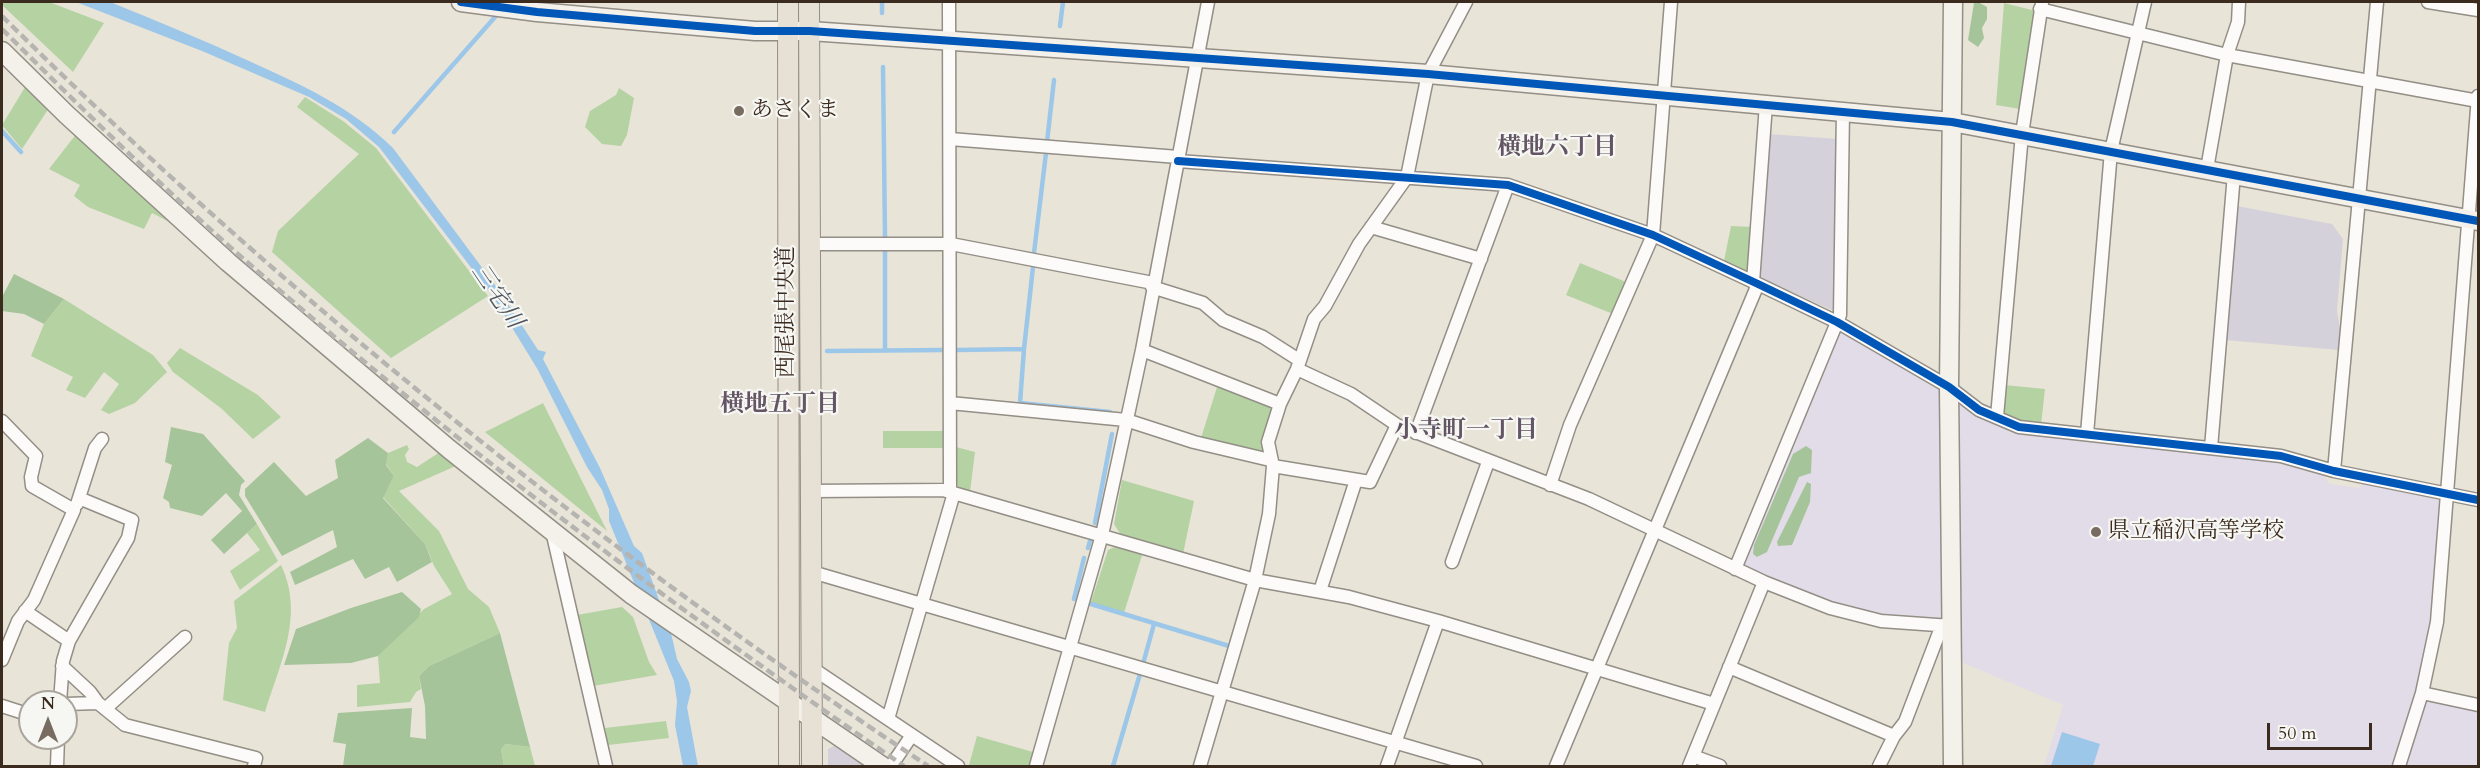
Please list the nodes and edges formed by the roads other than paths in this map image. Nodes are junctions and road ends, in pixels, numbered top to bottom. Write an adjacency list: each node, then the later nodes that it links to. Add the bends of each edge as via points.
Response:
1 (461, 2): 14 (street)
2 (788, 2): 16 (main road, 西尾張中央道)
3 (810, 2): 17 (main road, 西尾張中央道)
4 (949, 2): 19 (street)
5 (1208, 2): 22 (street)
6 (1466, 2): 23 (street)
7 (1671, 2): 25 (street)
8 (1953, 2): 29 (street)
9 (2145, 2): 18 (street)
10 (2239, 2): 21 (street, via 2238,22)
11 (2378, 2): 24 (street)
12 (2428, 2): 15 (street)
13 (2041, 5): 18 (street); 30 (street)
14 (538, 7): 16 (street, via 755,31)
15 (2478, 10)
16 (788, 31): 17 (street); 96 (main road, 西尾張中央道)
17 (810, 31): 19 (street); 42 (main road, 西尾張中央道)
18 (2137, 33): 21 (street); 32 (street)
19 (949, 40): 22 (street); 31 (street)
20 (2, 51): 72 (street, via 228,262 449,449)
21 (2227, 55): 24 (street); 34 (street)
22 (1198, 58): 23 (street); 33 (street)
23 (1428, 74): 25 (street); 36 (street)
24 (2371, 82): 26 (street); 38 (street)
25 (1665, 96): 27 (street); 41 (street)
26 (2478, 99): 39 (street)
27 (1766, 104): 28 (street); 45 (street)
28 (1843, 110): 29 (street); 47 (street)
29 (1952, 122): 30 (street); 50 (street)
30 (2022, 134): 32 (street); 53 (street)
31 (950, 139): 33 (street); 43 (street)
32 (2111, 151): 34 (street); 58 (street)
33 (1178, 159): 36 (street); 46 (street)
34 (2207, 169): 35 (street)
35 (2234, 174): 38 (street); 60 (street)
36 (1407, 177): 37 (street); 40 (street)
37 (1508, 185): 41 (street); 44 (street)
38 (2358, 198): 39 (street); 63 (street)
39 (2475, 220): 68 (street)
40 (1371, 227): 44 (street); 49 (street, via 1314,319)
41 (1653, 235): 45 (street); 65 (street, via 1570,424)
42 (810, 244): 43 (street); 66 (main road, 西尾張中央道)
43 (951, 244): 46 (street); 51 (street)
44 (1480, 259): 57 (street)
45 (1755, 283): 47 (street); 73 (street)
46 (1152, 285): 48 (street); 49 (street, via 1203,303 1223,320 1263,337)
47 (1837, 322): 50 (street); 76 (street)
48 (1142, 350): 52 (street); 54 (street)
49 (1298, 364): 52 (street); 56 (street)
50 (1949, 387): 53 (street, via 1979,410); 84 (street)
51 (950, 403): 54 (street); 67 (street)
52 (1280, 404): 62 (street, via 1268,442)
53 (1997, 417): 58 (street, via 2019,427)
54 (1126, 420): 62 (street); 74 (street)
55 (2, 421): 71 (street, via 36,456 32,486)
56 (1396, 425): 57 (street); 64 (street, via 1370,482)
57 (1416, 433): 61 (street)
58 (2087, 434): 60 (street)
59 (102, 439): 69 (street, via 95,448)
60 (2211, 448): 63 (street, via 2281,456)
61 (1488, 462): 65 (street); 75 (street)
62 (1272, 463): 64 (street); 78 (street, via 1269,514)
63 (2334, 471): 68 (street)
64 (1356, 480): 80 (street)
65 (1550, 485): 73 (street)
66 (811, 491): 67 (street); 77 (main road, 西尾張中央道)
67 (952, 493): 74 (street); 81 (street)
68 (2445, 494): 70 (street); 95 (street, via 2437,622)
69 (79, 498): 71 (street); 86 (street, via 132,520 128,538)
70 (2478, 500)
71 (74, 510): 82 (street, via 34,600)
72 (551, 529): 96 (street, via 676,627); 112 (street)
73 (1654, 531): 76 (street); 90 (street)
74 (1102, 535): 78 (street); 87 (street)
75 (1452, 562)
76 (1735, 568): 79 (street)
77 (812, 572): 81 (street); 92 (main road, 西尾張中央道)
78 (1255, 580): 80 (street); 94 (street)
79 (1764, 582): 84 (street, via 1850,614 1911,624); 91 (street)
80 (1320, 591): 83 (street)
81 (922, 604): 87 (street); 104 (street)
82 (25, 611): 86 (street); 88 (street)
83 (1438, 621): 90 (street); 107 (street)
84 (1947, 625): 106 (street, via 1905,722); 125 (street)
85 (185, 637): 101 (street)
86 (69, 641): 89 (street)
87 (1070, 647): 94 (street); 118 (street)
88 (2, 660)
89 (62, 666): 93 (street); 101 (street)
90 (1597, 667): 97 (street); 122 (street)
91 (1729, 667): 97 (street); 106 (street)
92 (812, 668): 103 (main road, 西尾張中央道); 104 (street)
93 (61, 690)
94 (1222, 692): 107 (street); 119 (street)
95 (2422, 693): 99 (street); 126 (street)
96 (789, 703): 103 (street); 113 (main road, 西尾張中央道)
97 (1714, 704): 109 (street)
98 (78, 705): 101 (street)
99 (2478, 705)
100 (2, 706): 102 (street)
101 (102, 706): 111 (street, via 125,724 256,758)
102 (18, 711)
103 (812, 719): 114 (main road, 西尾張中央道); 115 (street)
104 (888, 719): 105 (street)
105 (912, 735): 116 (street); 117 (street)
106 (1894, 736): 124 (street)
107 (1395, 743): 120 (street); 121 (street)
108 (58, 750): 110 (street)
109 (1691, 761): 123 (street)
110 (57, 766)
111 (254, 766)
112 (606, 766)
113 (789, 766)
114 (812, 766)
115 (882, 766)
116 (891, 766)
117 (958, 766)
118 (1037, 766)
119 (1200, 766)
120 (1387, 766)
121 (1476, 766)
122 (1556, 766)
123 (1719, 766)
124 (1879, 766)
125 (1953, 766)
126 (2399, 766)

